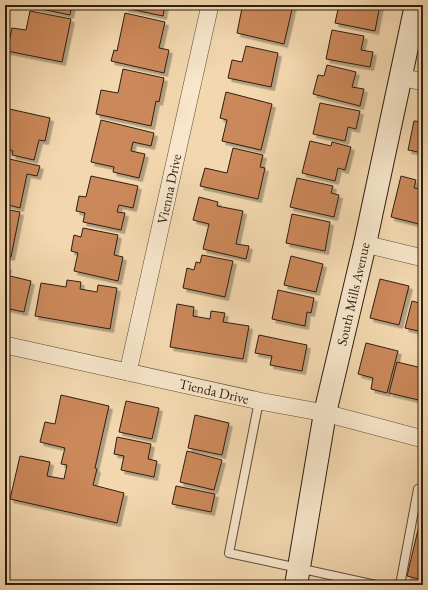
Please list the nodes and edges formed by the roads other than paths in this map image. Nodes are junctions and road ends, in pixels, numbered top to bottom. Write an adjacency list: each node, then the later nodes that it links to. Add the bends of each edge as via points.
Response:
1 (210, 5): 8 (street, Vienna Drive)
2 (416, 5): 3 (street, South Mills Avenue)
3 (401, 77): 4 (street); 5 (street, South Mills Avenue)
4 (423, 82)
5 (365, 244): 6 (street); 10 (street, South Mills Avenue)
6 (423, 258)
7 (5, 345): 8 (street, Tienda Drive)
8 (128, 372): 9 (street, Tienda Drive)
9 (259, 401): 10 (street, Tienda Drive); 13 (lane, via 229,553)
10 (325, 413): 11 (street, Tienda Drive); 13 (street, South Mills Avenue)
11 (423, 439)
12 (423, 491): 15 (lane, via 418,489)
13 (298, 577): 14 (lane)
14 (376, 585)
15 (400, 585)

